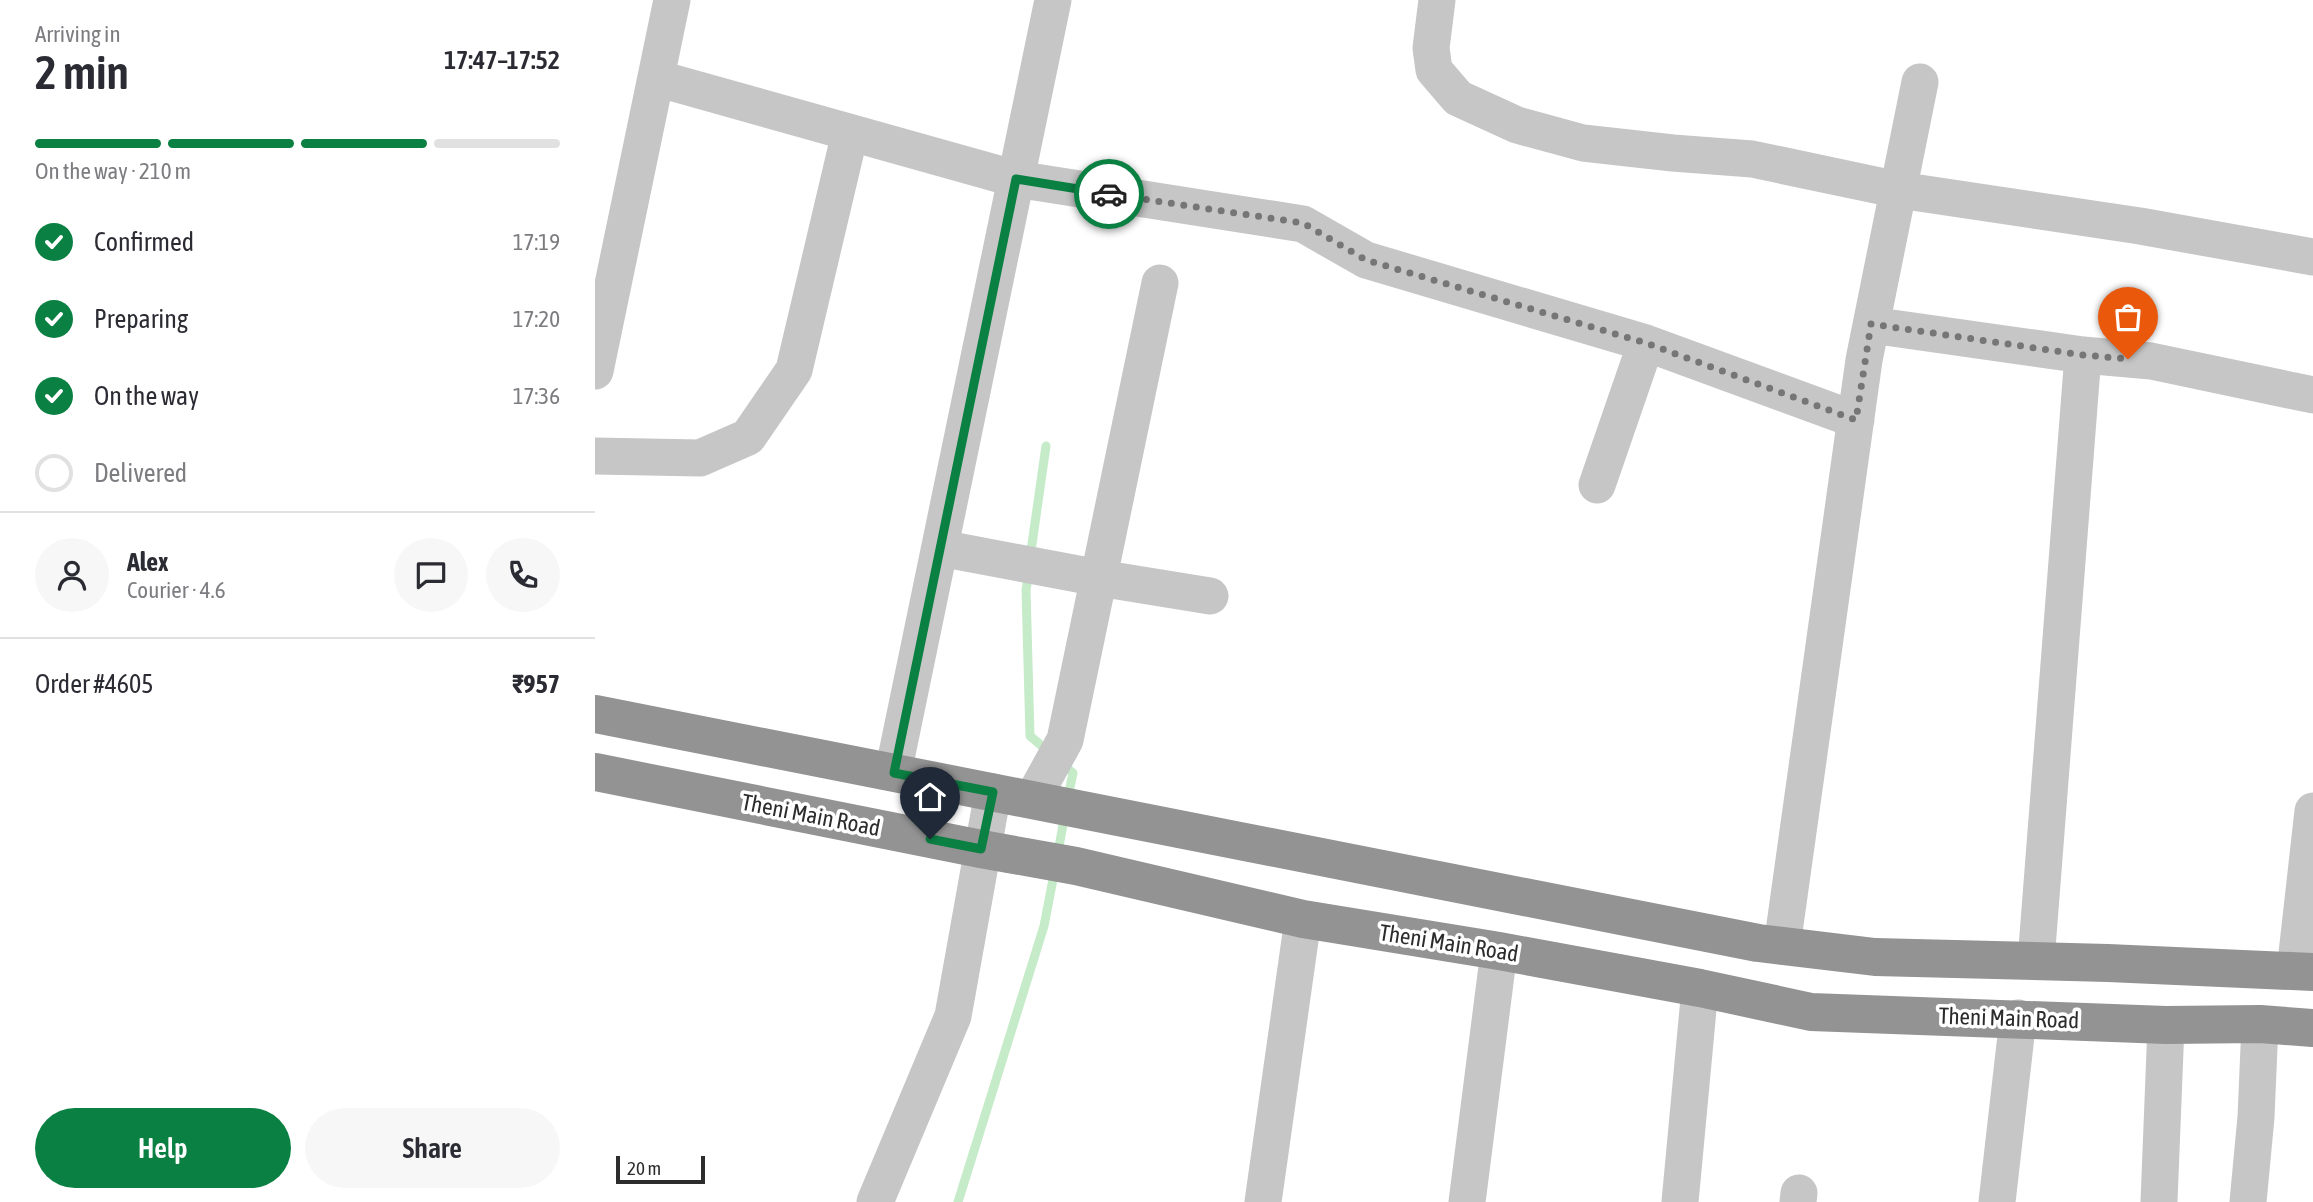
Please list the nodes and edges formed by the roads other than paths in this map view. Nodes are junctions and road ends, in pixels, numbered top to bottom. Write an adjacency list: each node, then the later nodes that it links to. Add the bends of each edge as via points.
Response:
1 (672, 0): 4 (street)
2 (1053, 0): 7 (street)
3 (1437, 0): 8 (street, via 1431,48 1434,70 1458,98 1517,125 1583,143 1752,159)
4 (656, 78): 6 (street); 14 (street)
5 (1920, 82): 8 (street)
6 (850, 133): 7 (street); 17 (street, via 794,370 748,437 700,458)
7 (1016, 179): 12 (street, via 1303,223 1366,260); 19 (street)
8 (1899, 190): 9 (street); 11 (street)
9 (2313, 257)
10 (1160, 283): 20 (street)
11 (1871, 324): 13 (street); 16 (street)
12 (1646, 343): 16 (street); 18 (street)
13 (2083, 355): 15 (street, via 2151,361); 32 (street)
14 (595, 371)
15 (2313, 395)
16 (1856, 420): 30 (street)
17 (595, 456)
18 (1597, 485)
19 (940, 548): 20 (street); 24 (street)
20 (1099, 578): 21 (street); 26 (street, via 1065,740)
21 (1210, 596)
22 (595, 714): 24 (highway)
23 (595, 772): 28 (highway, Theni Main Road)
24 (894, 773): 25 (highway)
25 (993, 792): 26 (highway); 28 (street)
26 (1041, 793): 30 (highway, via 1086,811)
27 (2313, 811): 33 (street)
28 (981, 849): 29 (highway, Theni Main Road, via 1076,866); 39 (street, via 953,1016)
29 (1303, 919): 31 (highway, Theni Main Road); 40 (street)
30 (1782, 946): 32 (highway, via 1875,957)
31 (1499, 951): 34 (highway, Theni Main Road); 41 (street)
32 (2036, 961): 33 (highway)
33 (2304, 971): 36 (highway)
34 (1700, 988): 35 (highway, Theni Main Road, via 1811,1012); 42 (street)
35 (2018, 1018): 37 (highway, Theni Main Road); 43 (street)
36 (2260, 1024): 37 (highway, Theni Main Road); 38 (highway, Theni Main Road); 45 (street)
37 (2166, 1025): 44 (street)
38 (2313, 1028)
39 (875, 1202)
40 (1263, 1202)
41 (1467, 1202)
42 (1680, 1202)
43 (1997, 1202)
44 (2159, 1202)
45 (2248, 1202)

